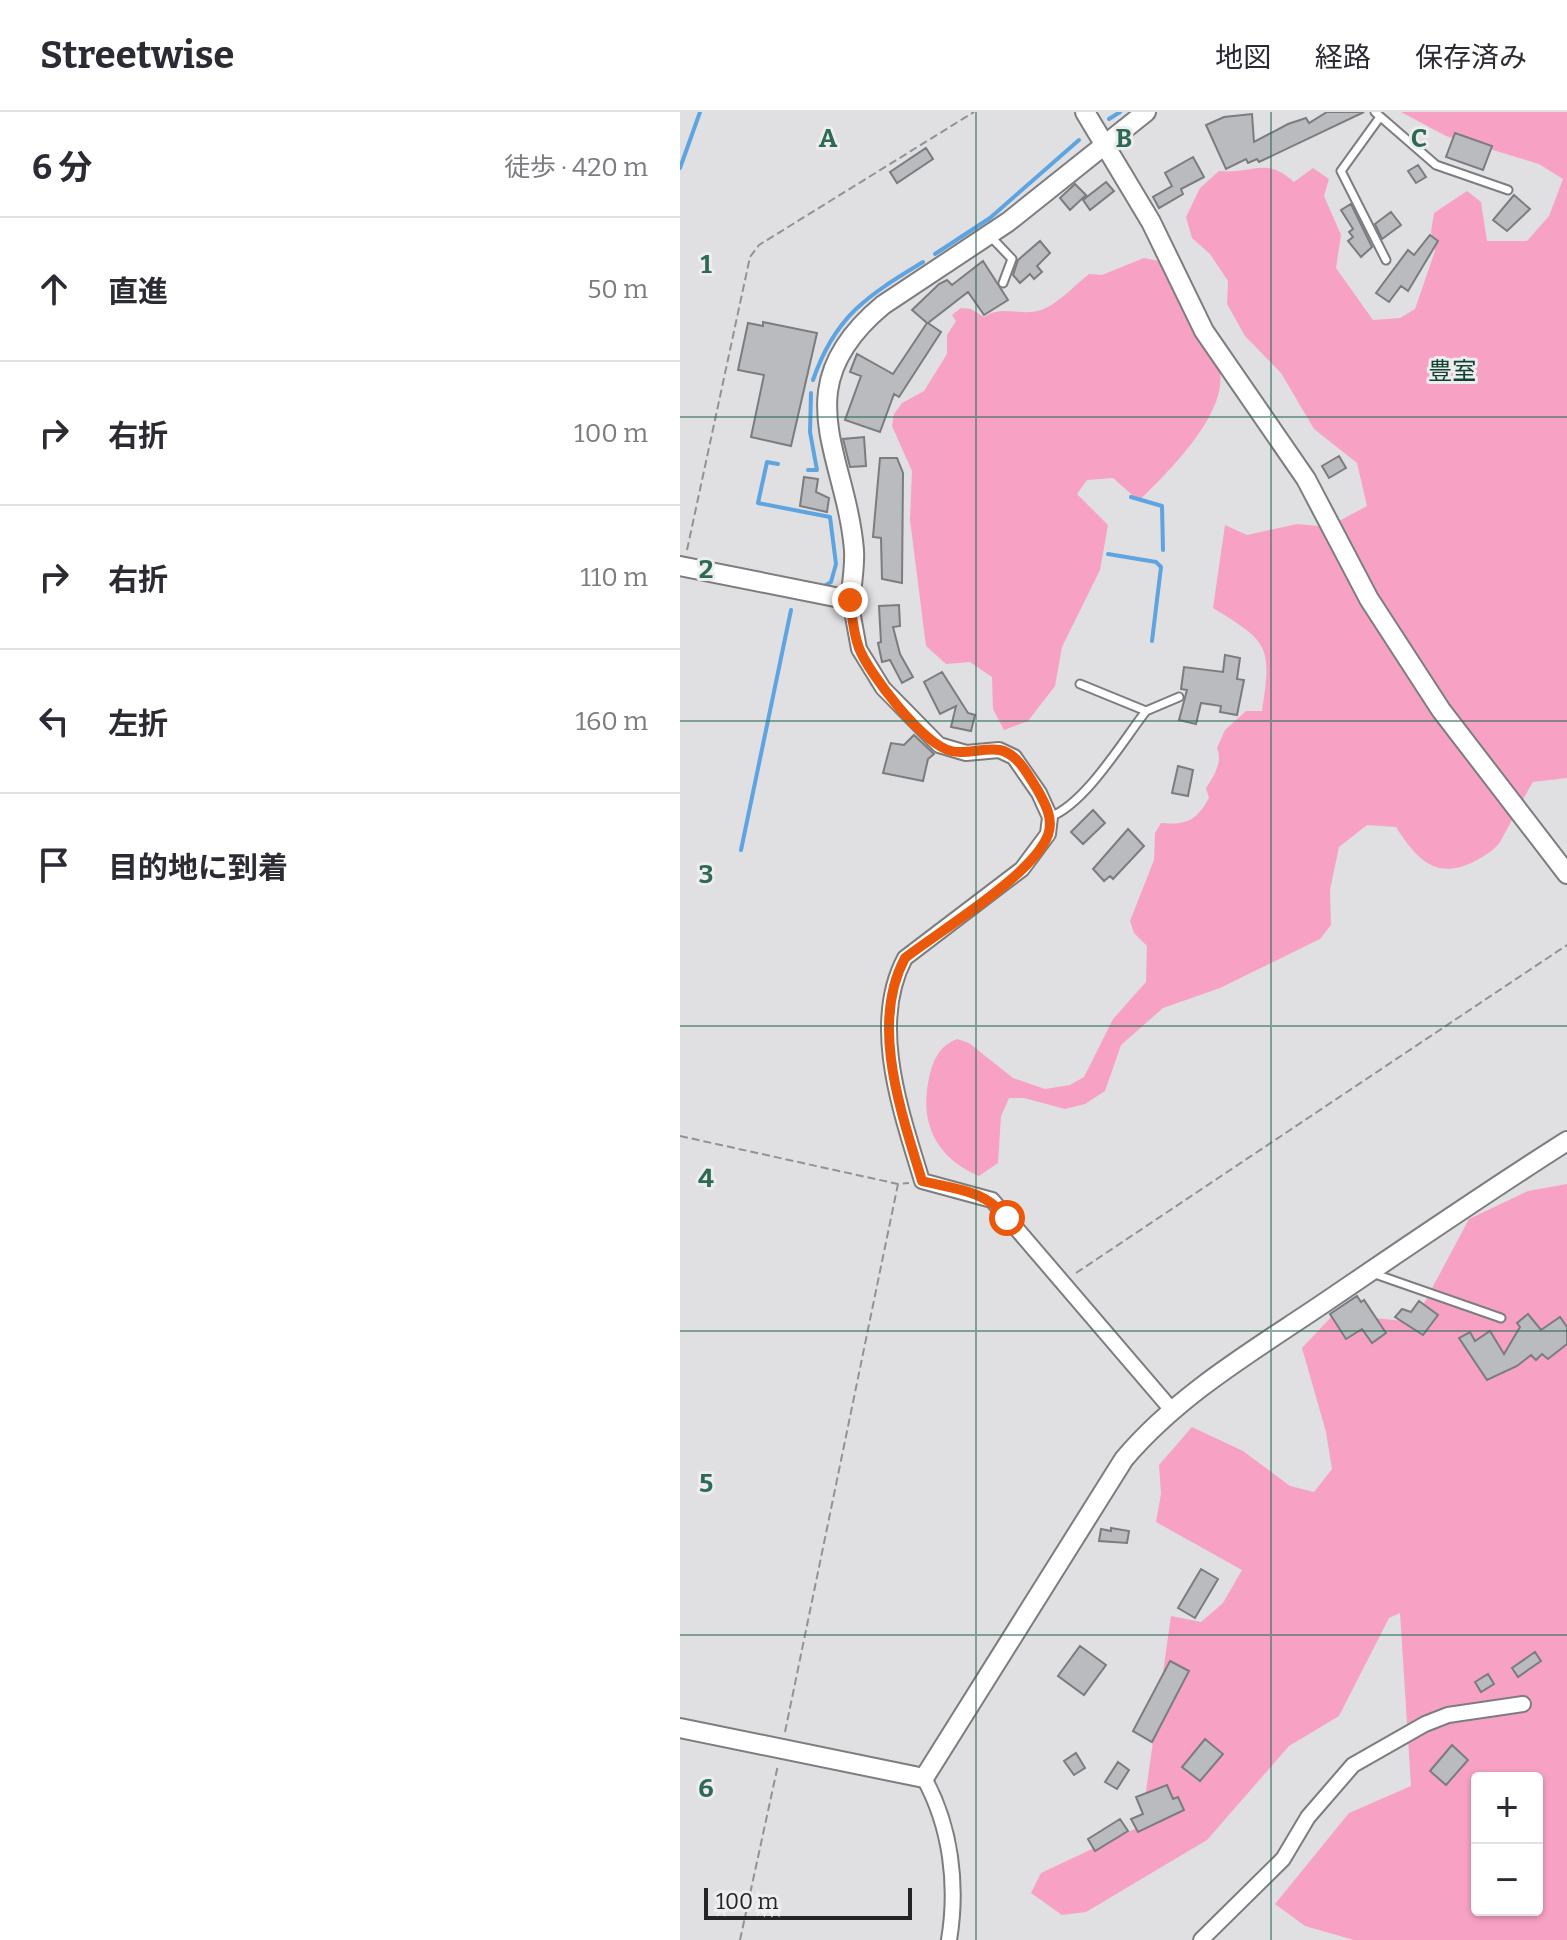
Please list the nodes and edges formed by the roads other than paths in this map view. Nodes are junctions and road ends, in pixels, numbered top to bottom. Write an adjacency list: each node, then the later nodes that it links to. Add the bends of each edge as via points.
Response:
1 (1085, 112): 4 (street)
2 (1146, 112): 4 (street)
3 (1377, 114): 5 (lane, via 1436,165); 7 (lane, via 1341,171)
4 (1104, 143): 6 (street); 15 (street, via 1151,222 1204,331 1306,479 1369,599 1441,710)
5 (1508, 190)
6 (990, 235): 8 (lane, via 1012,259); 10 (street, via 864,321 829,387 827,437 854,550)
7 (1386, 260)
8 (1003, 283)
9 (682, 567): 10 (street)
10 (850, 600): 14 (street, via 864,660 916,724 950,751 999,750 1014,757)
11 (1080, 684): 13 (lane)
12 (1179, 697): 13 (lane)
13 (1146, 711): 14 (lane, via 1104,772)
14 (1050, 817): 19 (street, via 1048,834 1022,869 905,958 894,978 891,1068 922,1181 992,1200)
15 (1567, 874)
16 (1567, 1141): 17 (street)
17 (1370, 1272): 18 (lane); 19 (street)
18 (1501, 1318)
19 (1171, 1409): 22 (street, via 1124,1459)
20 (1523, 1704): 24 (street, via 1448,1715 1353,1765 1308,1817 1283,1859)
21 (680, 1728): 22 (street)
22 (924, 1778): 23 (street, via 937,1801 952,1860)
23 (949, 1940)
24 (1201, 1940)

